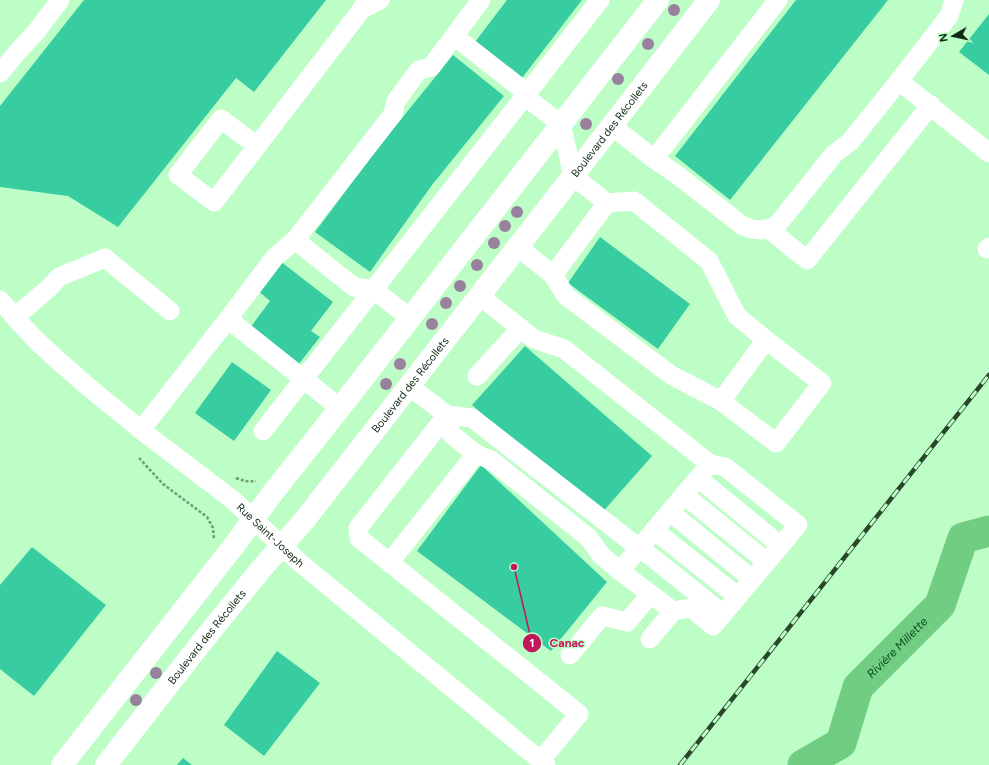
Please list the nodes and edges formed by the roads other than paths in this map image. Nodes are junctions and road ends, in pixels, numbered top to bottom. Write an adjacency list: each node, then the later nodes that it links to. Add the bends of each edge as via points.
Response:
1 (60, 0): 11 (street)
2 (380, 0): 9 (street)
3 (481, 0): 10 (street)
4 (600, 0): 13 (street)
5 (658, 0): 15 (main road)
6 (709, 0): 16 (main road, Boulevard des Récollets)
7 (778, 0): 19 (street)
8 (954, 0): 12 (street, via 949,16)
9 (364, 5): 17 (street)
10 (454, 36): 13 (street); 23 (street, via 430,67 419,70 396,101 393,114)
11 (0, 74)
12 (899, 81): 14 (street); 22 (street, via 850,142 834,154 778,224)
13 (527, 93): 15 (street, via 532,102); 26 (street)
14 (930, 105): 18 (street); 22 (street, via 807,260)
15 (561, 124): 20 (street); 31 (main road)
16 (612, 126): 19 (street); 20 (main road, Boulevard des Récollets)
17 (256, 146)
18 (989, 153)
19 (654, 159): 22 (street, via 743,226 754,230)
20 (573, 176): 21 (street); 24 (main road, Boulevard des Récollets)
21 (608, 204): 25 (street); 34 (street, via 634,202 709,261 737,316)
22 (769, 229)
23 (295, 240): 26 (street, via 354,287); 32 (street, via 275,257)
24 (518, 247): 25 (street); 27 (main road, Boulevard des Récollets)
25 (553, 275): 38 (street, via 566,296 671,375)
26 (374, 290): 31 (street); 36 (street)
27 (480, 296): 33 (street); 37 (main road, Boulevard des Récollets)
28 (0, 300): 30 (street, Rue Saint-Joseph)
29 (170, 311): 30 (street, via 105,258 59,277)
30 (15, 317): 41 (street, Rue Saint-Joseph, via 53,356)
31 (410, 318): 39 (main road)
32 (228, 319): 36 (street); 41 (street)
33 (521, 328): 35 (street); 44 (street, via 534,339 564,349)
34 (766, 340): 38 (street); 38 (street, via 822,383 786,431 776,443)
35 (477, 376)
36 (304, 379): 39 (street); 42 (street)
37 (409, 386): 40 (street); 53 (main road, Boulevard des Récollets)
38 (720, 401)
39 (340, 408): 50 (main road)
40 (447, 415): 43 (street, via 451,434); 45 (street, via 472,418); 55 (street, via 358,528 359,538)
41 (141, 430): 50 (street, Rue Saint-Joseph)
42 (264, 431)
43 (476, 454): 47 (street, via 491,460); 55 (street)
44 (710, 464): 46 (street); 52 (street, via 725,467 798,525)
45 (540, 471): 47 (street); 54 (street)
46 (698, 478): 48 (street); 52 (street)
47 (527, 488): 57 (street, via 589,538 600,555)
48 (684, 495): 49 (street); 56 (street)
49 (670, 512): 51 (street); 58 (street)
50 (254, 519): 53 (street, Rue Saint-Joseph); 66 (main road)
51 (654, 530): 54 (street); 60 (street)
52 (780, 544): 56 (street)
53 (283, 546): 65 (street, Rue Saint-Joseph, via 305,567); 67 (main road, Boulevard des Récollets, via 201,643)
54 (639, 548): 57 (street); 62 (street)
55 (389, 562): 65 (street, via 580,714)
56 (767, 562): 58 (street)
57 (620, 571): 59 (street)
58 (752, 579): 60 (street)
59 (651, 594): 61 (street); 64 (street, via 627,622 602,616)
60 (738, 596): 62 (street)
61 (674, 611): 62 (street, via 691,608 713,626); 63 (street)
62 (723, 614)
63 (650, 638)
64 (570, 655)
65 (543, 763)
66 (62, 765)
67 (106, 765)

